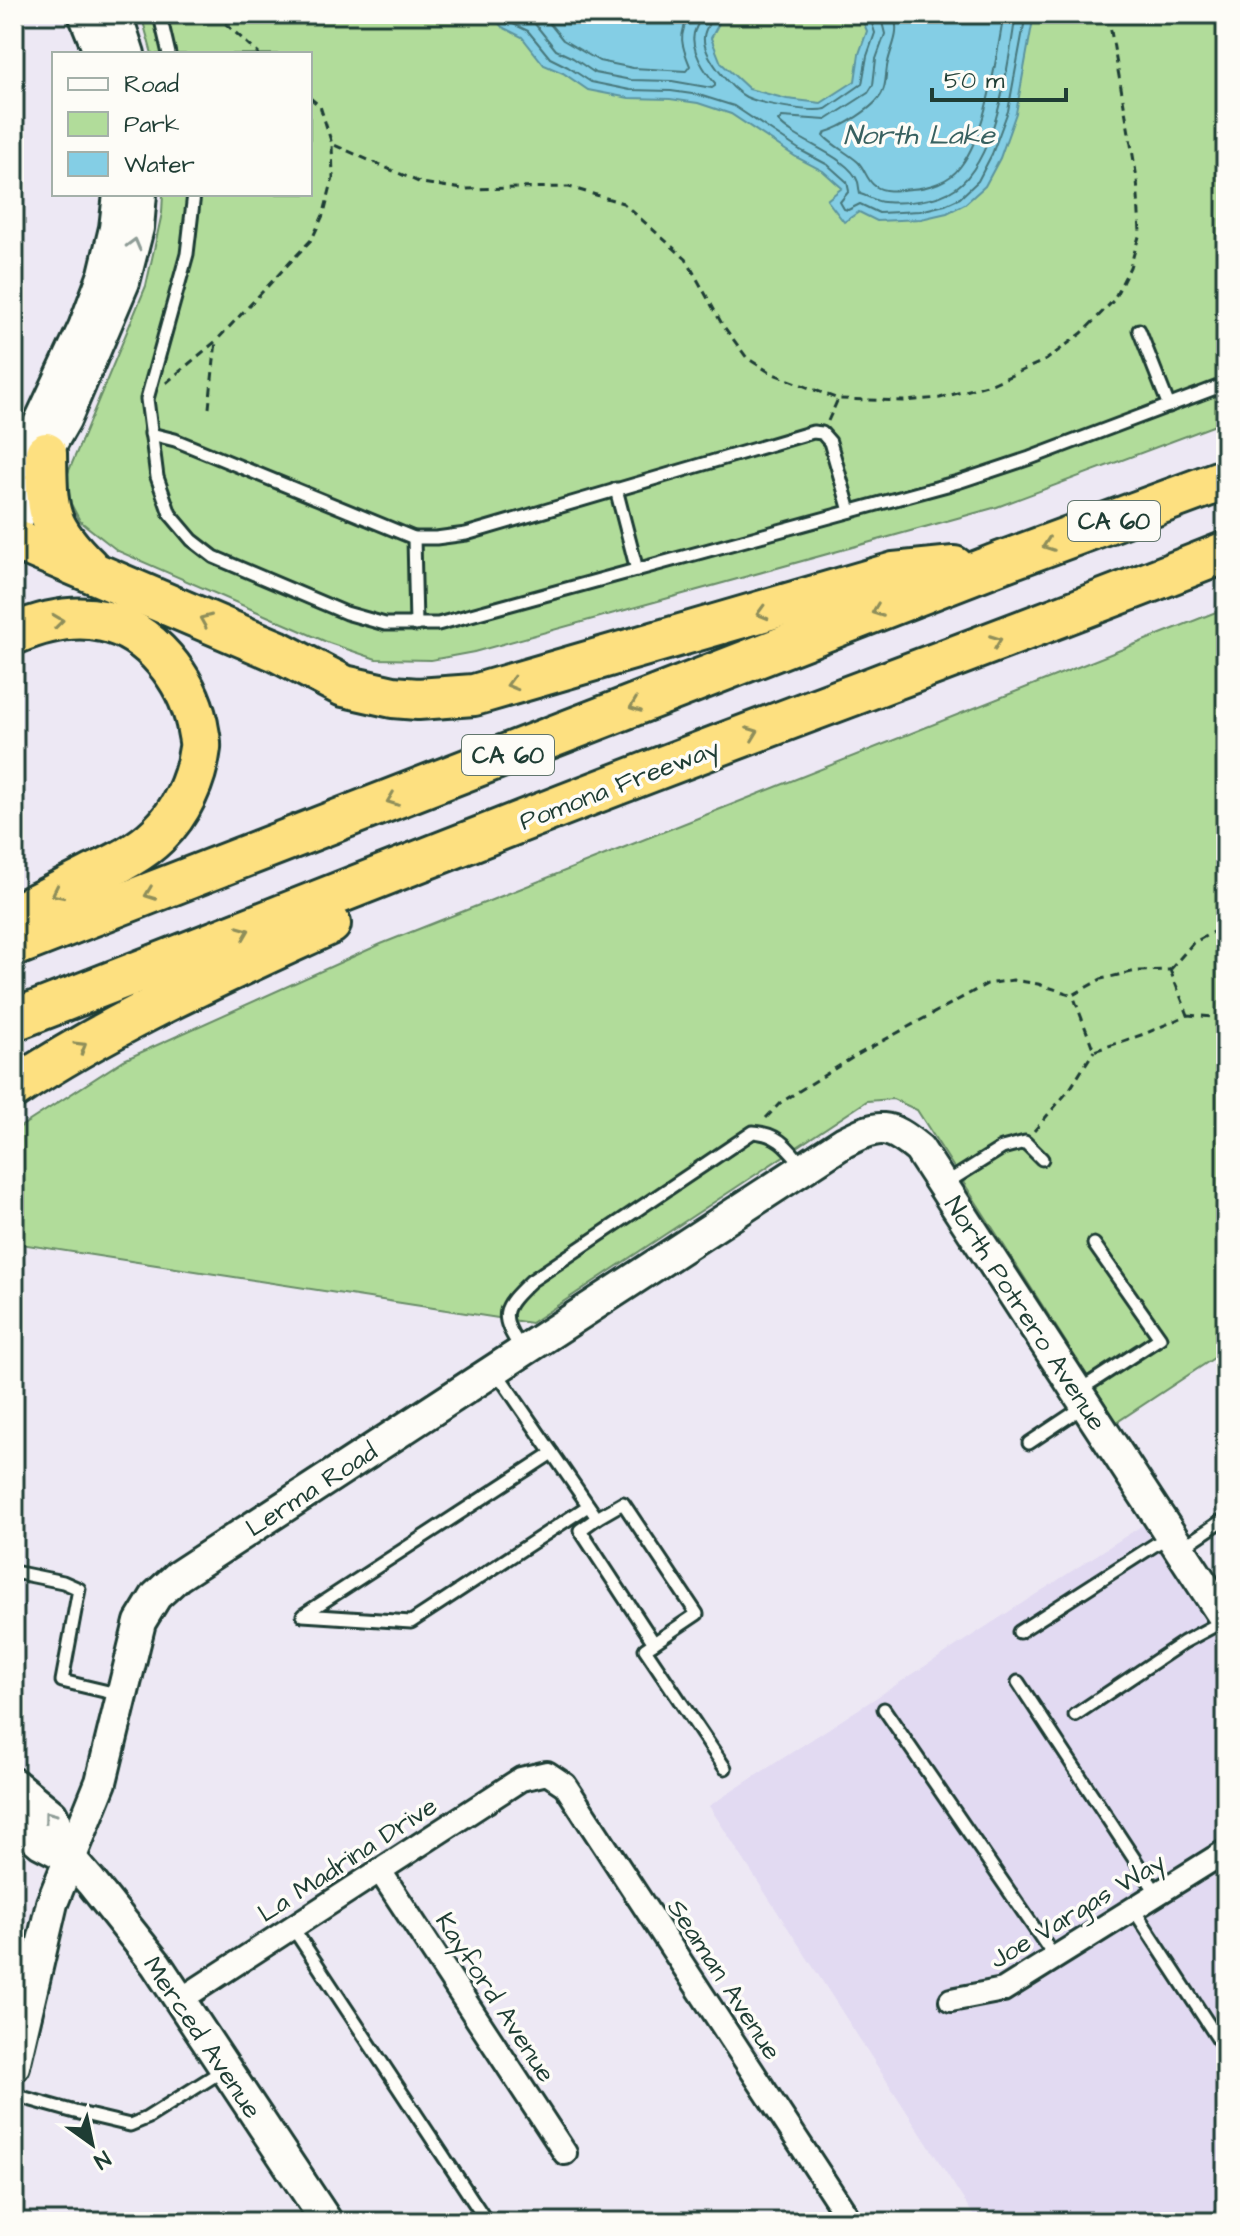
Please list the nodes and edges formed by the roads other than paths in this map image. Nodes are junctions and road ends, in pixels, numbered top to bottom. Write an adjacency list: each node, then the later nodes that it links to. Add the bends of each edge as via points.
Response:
1 (84, 14): 4 (street)
2 (116, 14): 5 (street)
3 (161, 14): 6 (lane)
4 (99, 52)
5 (128, 52)
6 (169, 52)
7 (119, 196): 15 (street, via 104,274)
8 (141, 196): 14 (street, one-way to 8, via 124,282)
9 (194, 196): 13 (lane, via 187,254 147,399)
10 (1139, 330): 12 (lane)
11 (1226, 384): 12 (lane)
12 (1169, 406): 18 (lane, via 1016,463)
13 (151, 434): 20 (lane); 26 (lane, via 157,477 170,514 214,557 346,613 385,624)
14 (46, 453): 19 (street); 25 (highway, via 51,518 68,547)
15 (14, 477)
16 (1226, 479): 23 (highway, CA 60, one-way to 23)
17 (616, 489): 18 (lane, via 813,432 830,442); 20 (lane, via 466,534); 24 (lane)
18 (850, 511): 24 (lane)
19 (14, 528)
20 (414, 538): 26 (lane)
21 (14, 539): 25 (highway)
22 (1226, 552): 28 (highway, Pomona Freeway / CA 60, one-way to 22)
23 (1002, 562): 25 (highway, one-way to 25, via 894,573 474,695 418,699 344,686 277,651); 30 (highway, CA 60, one-way to 30)
24 (637, 570): 26 (lane, via 438,624)
25 (94, 573)
26 (416, 625)
27 (14, 634): 29 (highway, one-way to 29, via 38,624 81,619 130,632 153,647 178,676 201,745 183,804 159,835 129,857)
28 (680, 760): 31 (highway, Pomona Freeway / CA 60, one-way to 28); 32 (highway, one-way to 28, via 170,999)
29 (14, 915)
30 (14, 946)
31 (14, 1020)
32 (14, 1088)
33 (887, 1129): 35 (street, Lerma Road, via 868,1130); 36 (street, North Potrero Avenue, via 919,1149)
34 (1042, 1159): 36 (lane, via 1025,1142 1002,1148)
35 (804, 1168): 38 (street, Lerma Road); 38 (lane, via 769,1134 753,1132 531,1281 508,1303 506,1318)
36 (943, 1185): 40 (street, North Potrero Avenue)
37 (1094, 1244): 40 (lane, via 1160,1338)
38 (522, 1351): 39 (street, Lerma Road)
39 (494, 1369): 42 (lane); 52 (street, Lerma Road, via 178,1576 156,1596 140,1622)
40 (1082, 1398): 41 (lane); 46 (street, North Potrero Avenue)
41 (1029, 1443)
42 (552, 1453): 43 (lane); 43 (lane, via 303,1615 411,1622)
43 (588, 1506): 44 (lane)
44 (597, 1518): 50 (lane, via 580,1530); 50 (lane, via 623,1503 697,1614)
45 (1226, 1518): 46 (lane)
46 (1175, 1542): 48 (street, North Potrero Avenue); 49 (lane)
47 (14, 1572): 52 (lane, via 79,1589 62,1681)
48 (1226, 1620): 54 (lane)
49 (1019, 1632)
50 (654, 1643): 55 (lane, via 645,1649)
51 (1018, 1682): 62 (lane)
52 (122, 1695): 60 (street, Lerma Road, via 101,1782)
53 (884, 1709): 65 (lane)
54 (1075, 1715)
55 (725, 1768)
56 (547, 1773): 61 (street, La Madrina Drive, via 521,1779); 75 (street, Seaman Avenue, via 565,1785)
57 (14, 1784): 60 (street, Merced Avenue, one-way to 57, via 52,1815)
58 (14, 1820): 60 (street, Merced Avenue)
59 (1226, 1851): 62 (street, Joe Vargas Way)
60 (70, 1858): 66 (street, Merced Avenue); 69 (street, Lerma Road, via 52,1903)
61 (380, 1871): 64 (street, La Madrina Drive); 72 (street, Kayford Avenue)
62 (1158, 1895): 63 (street, Joe Vargas Way)
63 (1134, 1910): 65 (street, Joe Vargas Way); 68 (lane)
64 (293, 1928): 66 (street, La Madrina Drive); 74 (lane)
65 (1055, 1958): 67 (street, Joe Vargas Way, via 1003,1990)
66 (180, 2000): 70 (street, Merced Avenue)
67 (951, 2000)
68 (1226, 2051)
69 (14, 2066)
70 (225, 2069): 71 (lane, via 130,2125); 73 (street, Merced Avenue)
71 (14, 2095)
72 (565, 2153)
73 (327, 2222)
74 (487, 2222)
75 (851, 2222)

